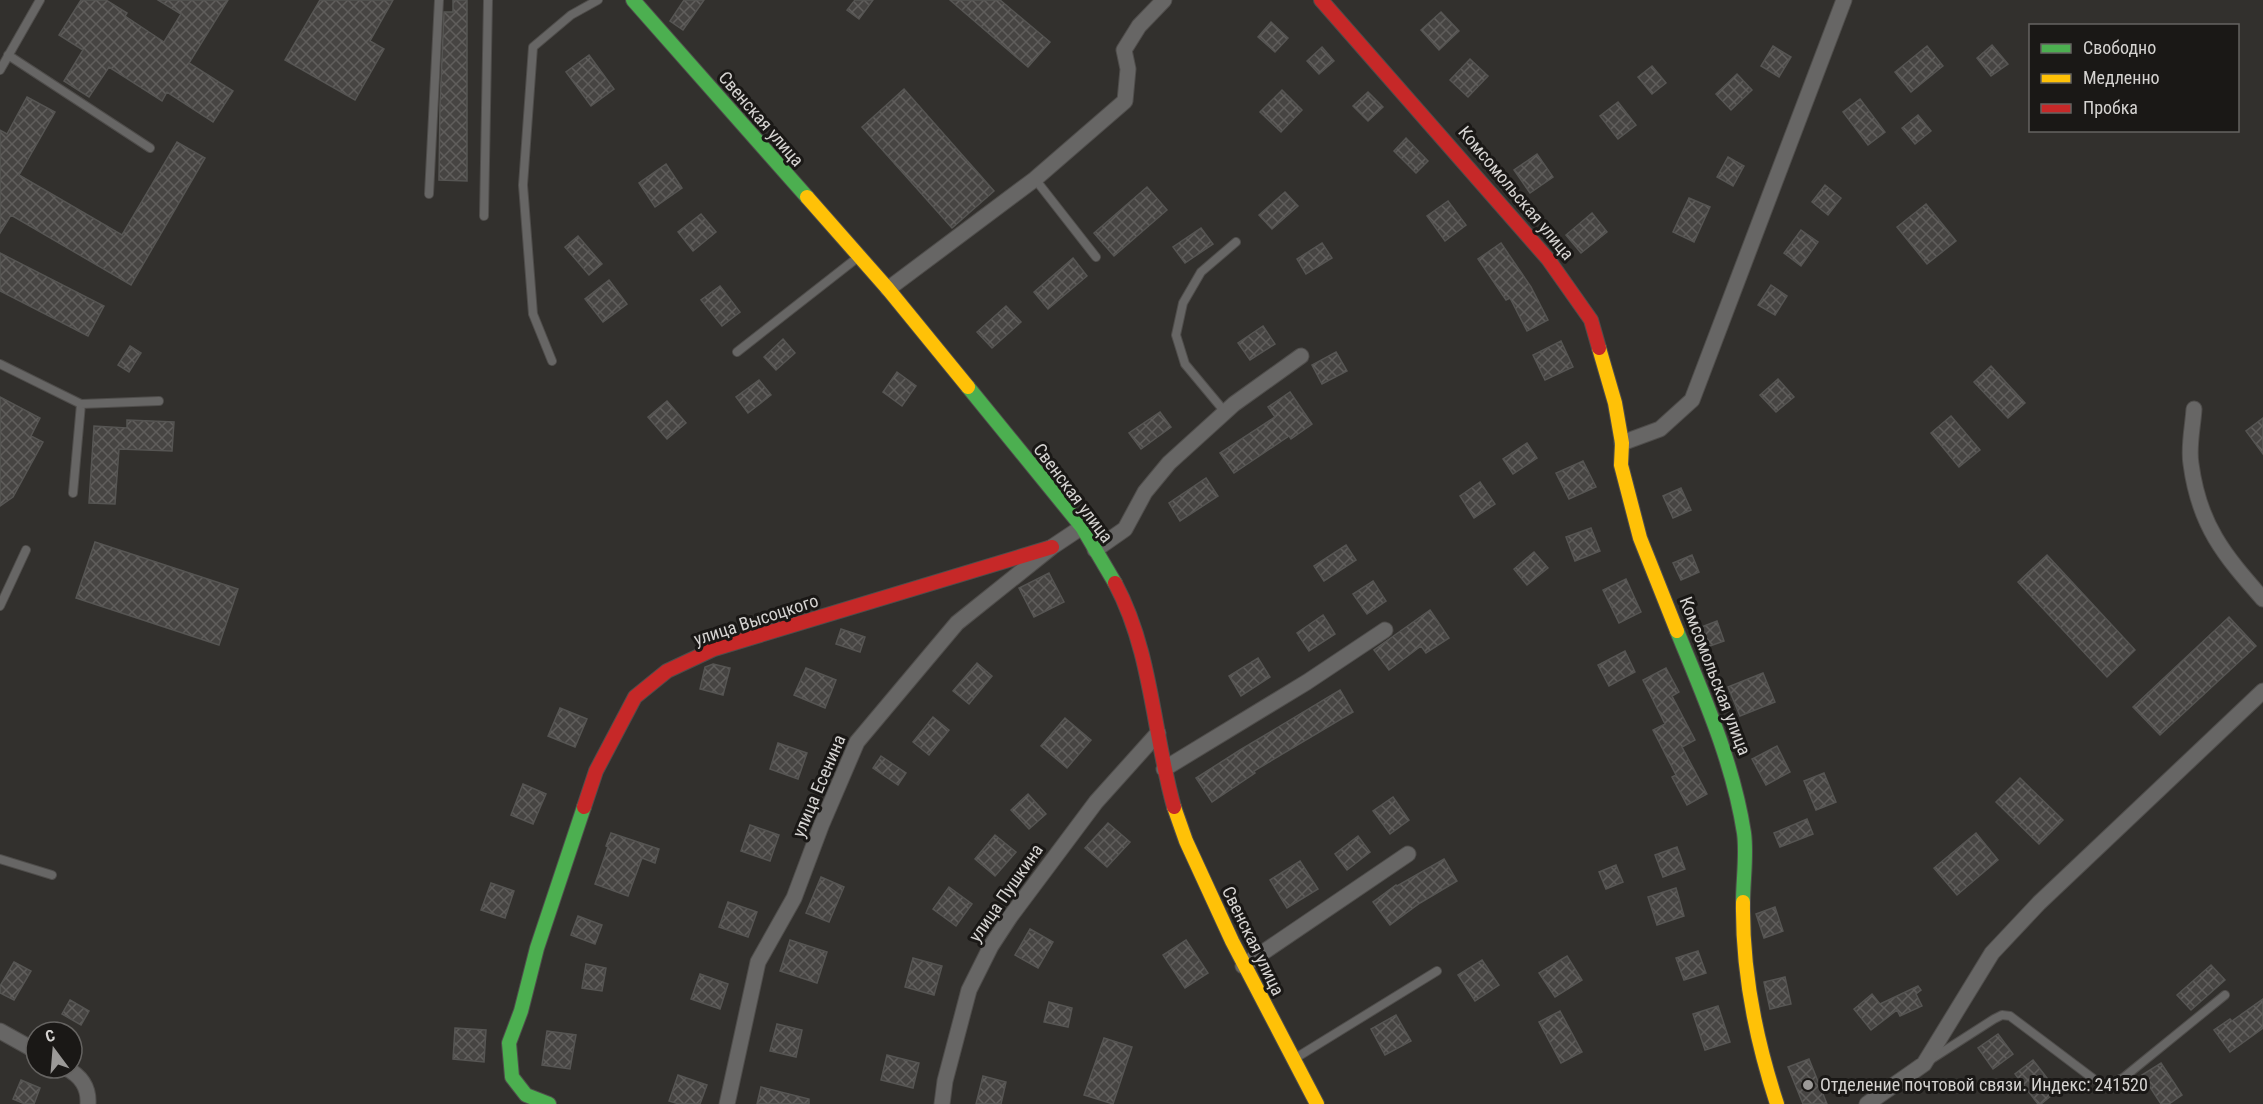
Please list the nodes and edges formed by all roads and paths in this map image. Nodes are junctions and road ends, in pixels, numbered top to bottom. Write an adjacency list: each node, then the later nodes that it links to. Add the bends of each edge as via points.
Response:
1 (39, 0): 9 (lane)
2 (439, 0): 13 (lane)
3 (488, 0): 14 (lane)
4 (598, 0): 21 (lane, via 571,15 533,47 523,185 533,315)
5 (633, 0): 16 (street, Свенская улица)
6 (1164, 0): 12 (street, via 1139,26 1124,50 1128,69 1125,101)
7 (1321, 0): 27 (street, Комсомольская улица, via 1548,259 1591,320)
8 (1844, 0): 27 (street, via 1692,400 1660,429)
9 (8, 55): 10 (lane); 11 (lane)
10 (0, 70)
11 (150, 148)
12 (1035, 179): 17 (lane); 18 (street)
13 (429, 194)
14 (484, 216)
15 (1236, 242): 26 (lane, via 1201,272 1183,303 1176,335 1185,364)
16 (858, 257): 18 (street, Свенская улица); 19 (lane)
17 (1096, 257)
18 (888, 289): 29 (street, Свенская улица)
19 (736, 352)
20 (1301, 356): 26 (street)
21 (552, 361)
22 (0, 364): 24 (lane)
23 (159, 401): 24 (lane)
24 (81, 404): 28 (lane)
25 (2194, 409): 33 (street, via 2190,462 2202,514 2228,560)
26 (1225, 412): 32 (street, via 1169,463 1145,492 1125,529)
27 (1622, 443): 55 (street, Комсомольская улица, via 1621,465 1640,538 1732,773 1744,835 1743,922 1753,1013)
28 (73, 493)
29 (1082, 527): 30 (street, улица Есенина); 32 (street, Свенская улица)
30 (1052, 547): 51 (street, улица Высоцкого, via 714,649 667,671 635,697 596,771 509,1043 512,1077 526,1095); 52 (street, улица Есенина, via 957,623 857,741 795,898 758,962)
31 (26, 550): 34 (lane)
32 (1095, 550): 37 (street, Свенская улица, via 1124,600 1132,623)
33 (2263, 599)
34 (0, 606)
35 (1385, 630): 38 (street)
36 (2263, 691): 48 (street, via 2039,903 1992,953)
37 (1158, 733): 38 (street, Свенская улица); 53 (street, улица Пушкина, via 1096,802 991,946 969,990)
38 (1164, 769): 42 (street, Свенская улица, via 1176,815)
39 (1408, 855): 42 (street)
40 (0, 859): 41 (lane)
41 (52, 875)
42 (1243, 966): 47 (street, Свенская улица)
43 (1437, 971): 47 (lane)
44 (2224, 995): 48 (lane, via 2123,1078 2108,1084 2095,1080 2010,1016 2002,1015)
45 (0, 1031): 46 (street)
46 (24, 1044)
47 (1293, 1060): 54 (street, Свенская улица)
48 (1924, 1064): 56 (street)
49 (82, 1080): 50 (street, via 89,1094)
50 (88, 1104)
51 (549, 1104)
52 (727, 1104)
53 (942, 1104)
54 (1317, 1104)
55 (1777, 1104)
56 (1868, 1104)

